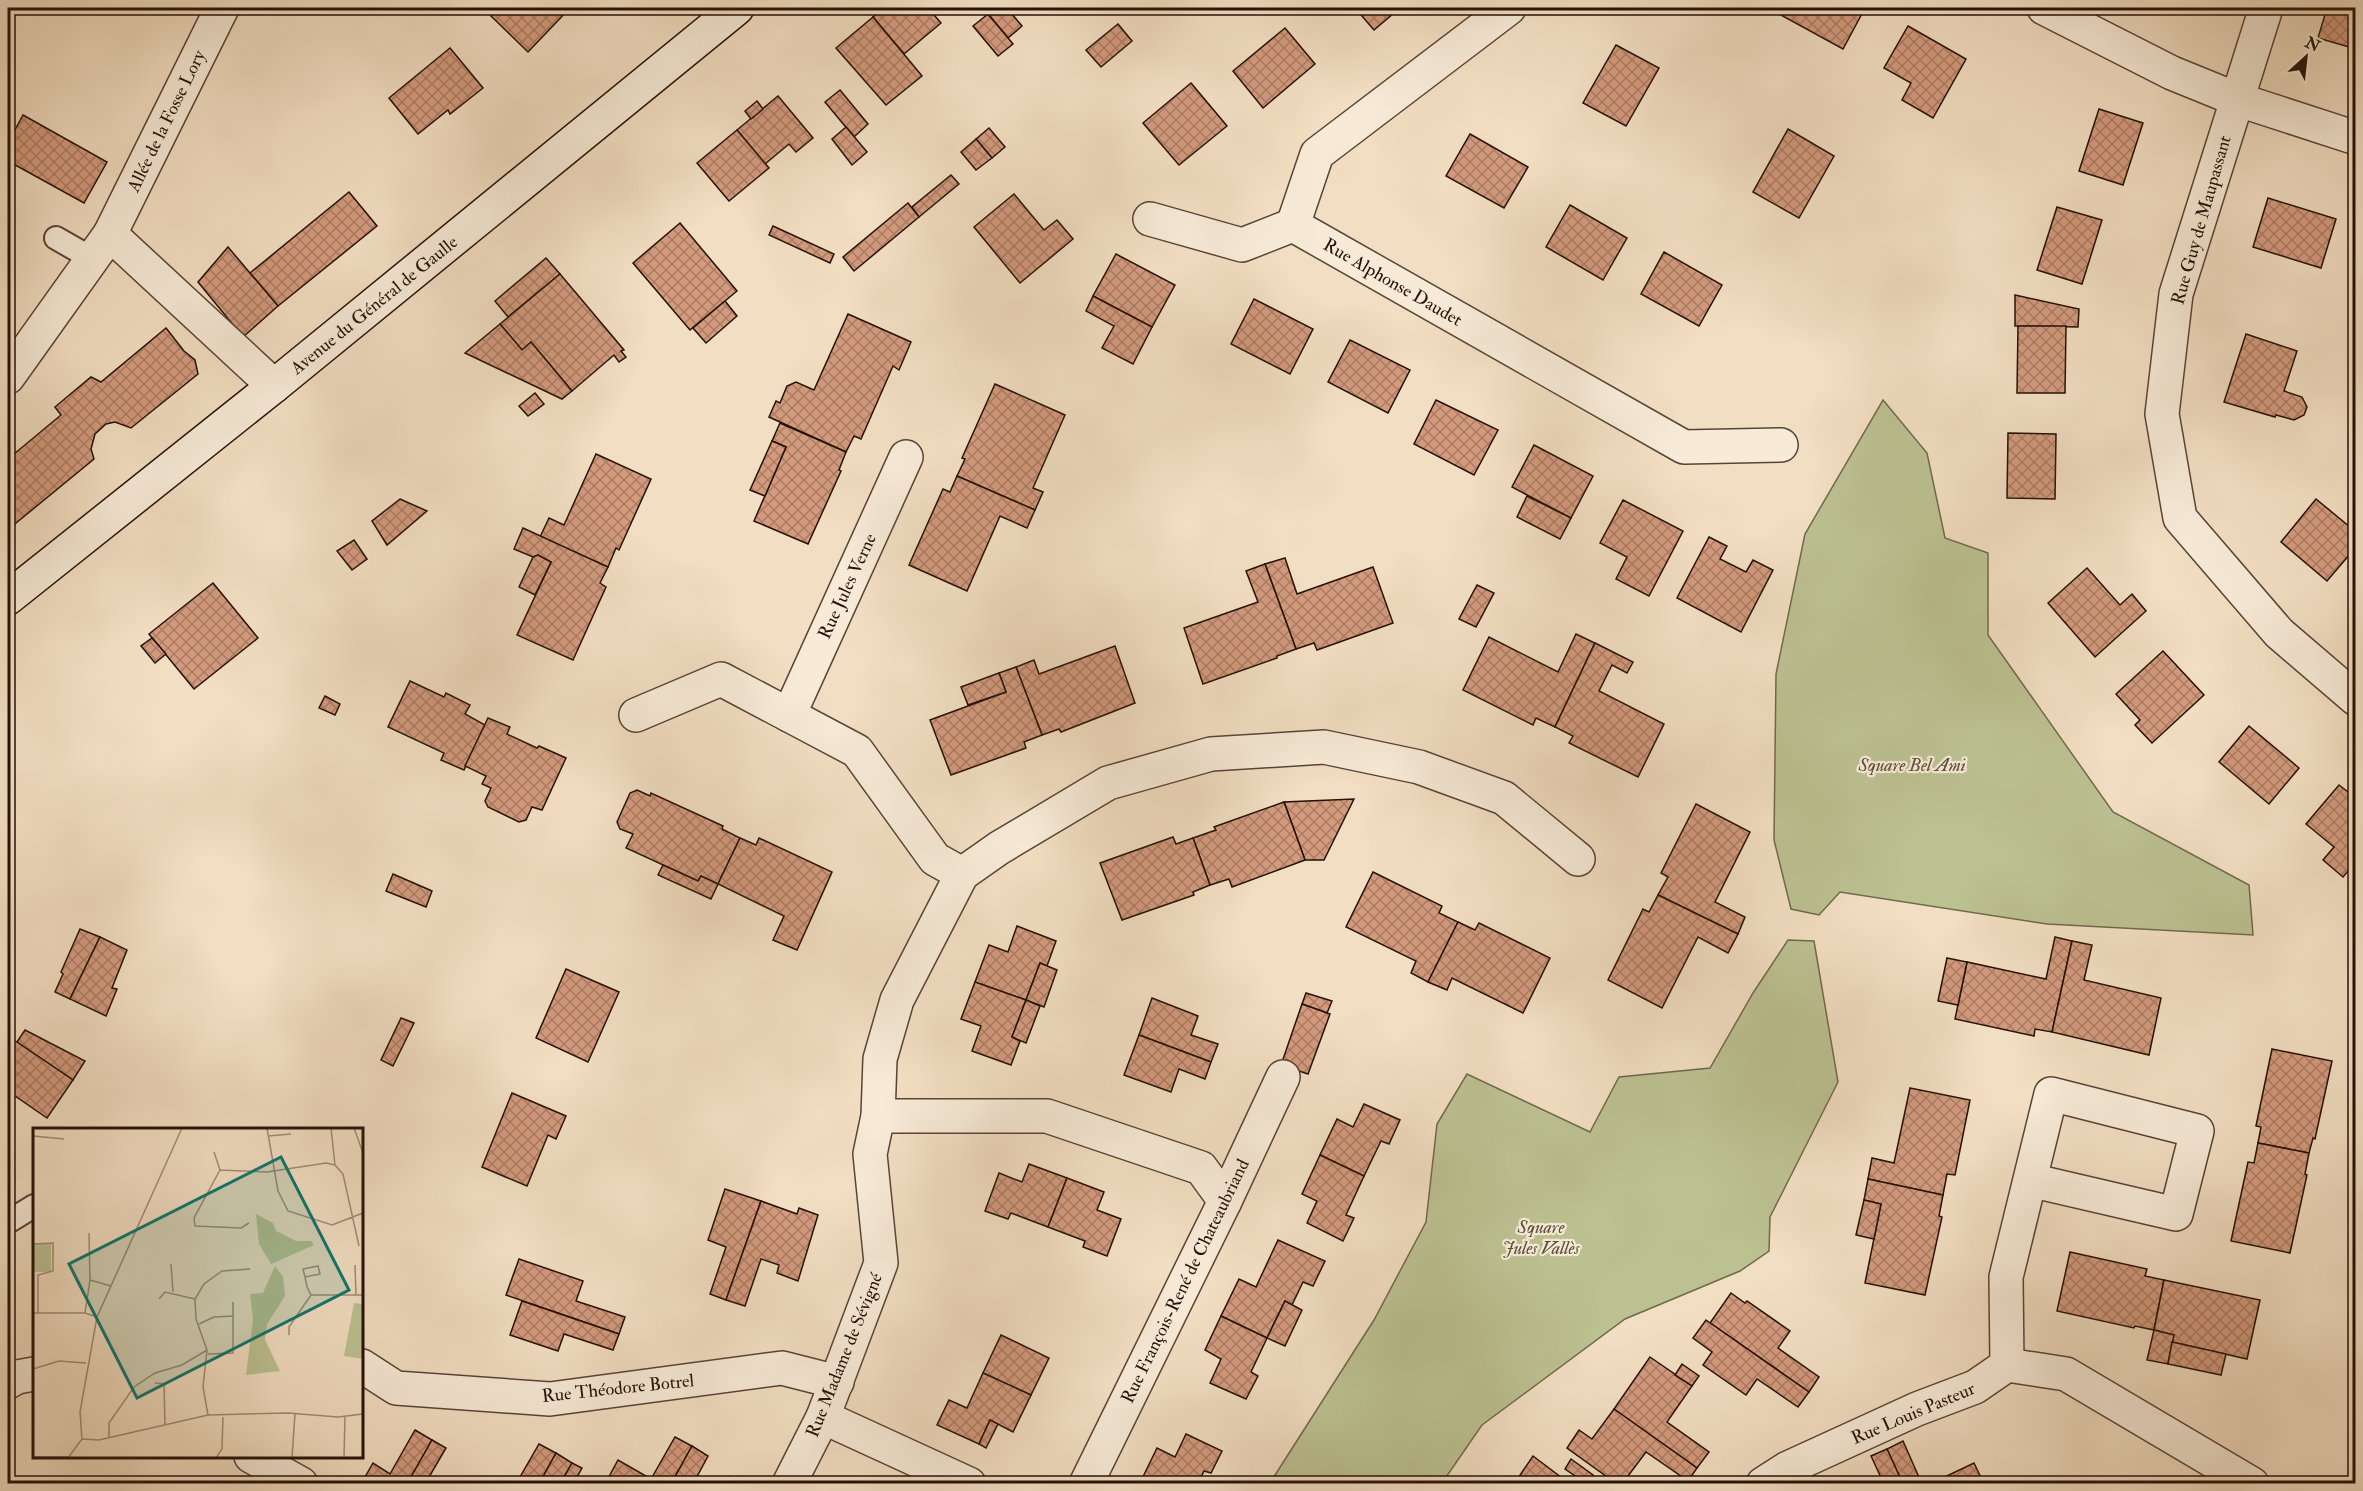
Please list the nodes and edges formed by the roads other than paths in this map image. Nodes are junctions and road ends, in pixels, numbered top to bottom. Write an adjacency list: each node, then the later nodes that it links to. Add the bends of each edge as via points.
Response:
1 (222, 8): 11 (street, Allée de la Fosse Lory)
2 (737, 8): 13 (street, Avenue du Général de Gaulle)
3 (1509, 8): 9 (street, via 1317,154)
4 (2044, 8): 6 (street, via 2172,73)
5 (2266, 8): 6 (street, Rue Guy de Maupassant)
6 (2236, 99): 7 (street); 17 (street, Rue Guy de Maupassant, via 2176,294 2162,414 2180,518 2278,633)
7 (2355, 138)
8 (1150, 219): 9 (street, via 1242,245)
9 (1293, 225): 14 (street, Rue Alphonse Daudet, via 1684,447)
10 (56, 238): 11 (lane)
11 (101, 246): 12 (street, Allée de la Fosse Lory); 13 (street)
12 (8, 377)
13 (274, 386): 16 (street, Avenue du Général de Gaulle)
14 (1781, 445)
15 (906, 457): 19 (street, Rue Jules Verne)
16 (8, 596)
17 (2355, 699)
18 (636, 715): 19 (street, via 721,679)
19 (789, 715): 21 (street, via 857,751 935,859)
20 (1578, 859): 21 (street, Rue Madame de Sévigné, via 1504,798 1419,767 1324,747 1211,754 1108,783)
21 (963, 874): 23 (street, Rue Madame de Sévigné, via 897,1000 880,1059)
22 (1282, 1077): 25 (street, Rue François-René de Chateaubriand)
23 (878, 1116): 25 (street, via 1047,1116 1201,1168); 30 (street, Rue Madame de Sévigné, via 870,1154 881,1263)
24 (2030, 1180): 24 (street, via 2051,1094 2197,1131 2176,1214); 28 (street, via 2006,1277)
25 (1225, 1201): 36 (street, Rue François-René de Chateaubriand)
26 (33, 1207): 27 (lane)
27 (8, 1222)
28 (2007, 1365): 37 (street, Rue Louis Pasteur, via 1975,1387 1788,1468); 38 (street, via 2066,1374)
29 (363, 1367): 30 (street, Rue Théodore Botrel, via 396,1388 550,1399 782,1368)
30 (837, 1382): 31 (street, Rue Madame de Sévigné)
31 (823, 1417): 34 (street, Rue Madame de Sévigné); 35 (street)
32 (256, 1458): 33 (street)
33 (301, 1484)
34 (789, 1484)
35 (969, 1484)
36 (1086, 1484)
37 (1763, 1484)
38 (2252, 1484)

